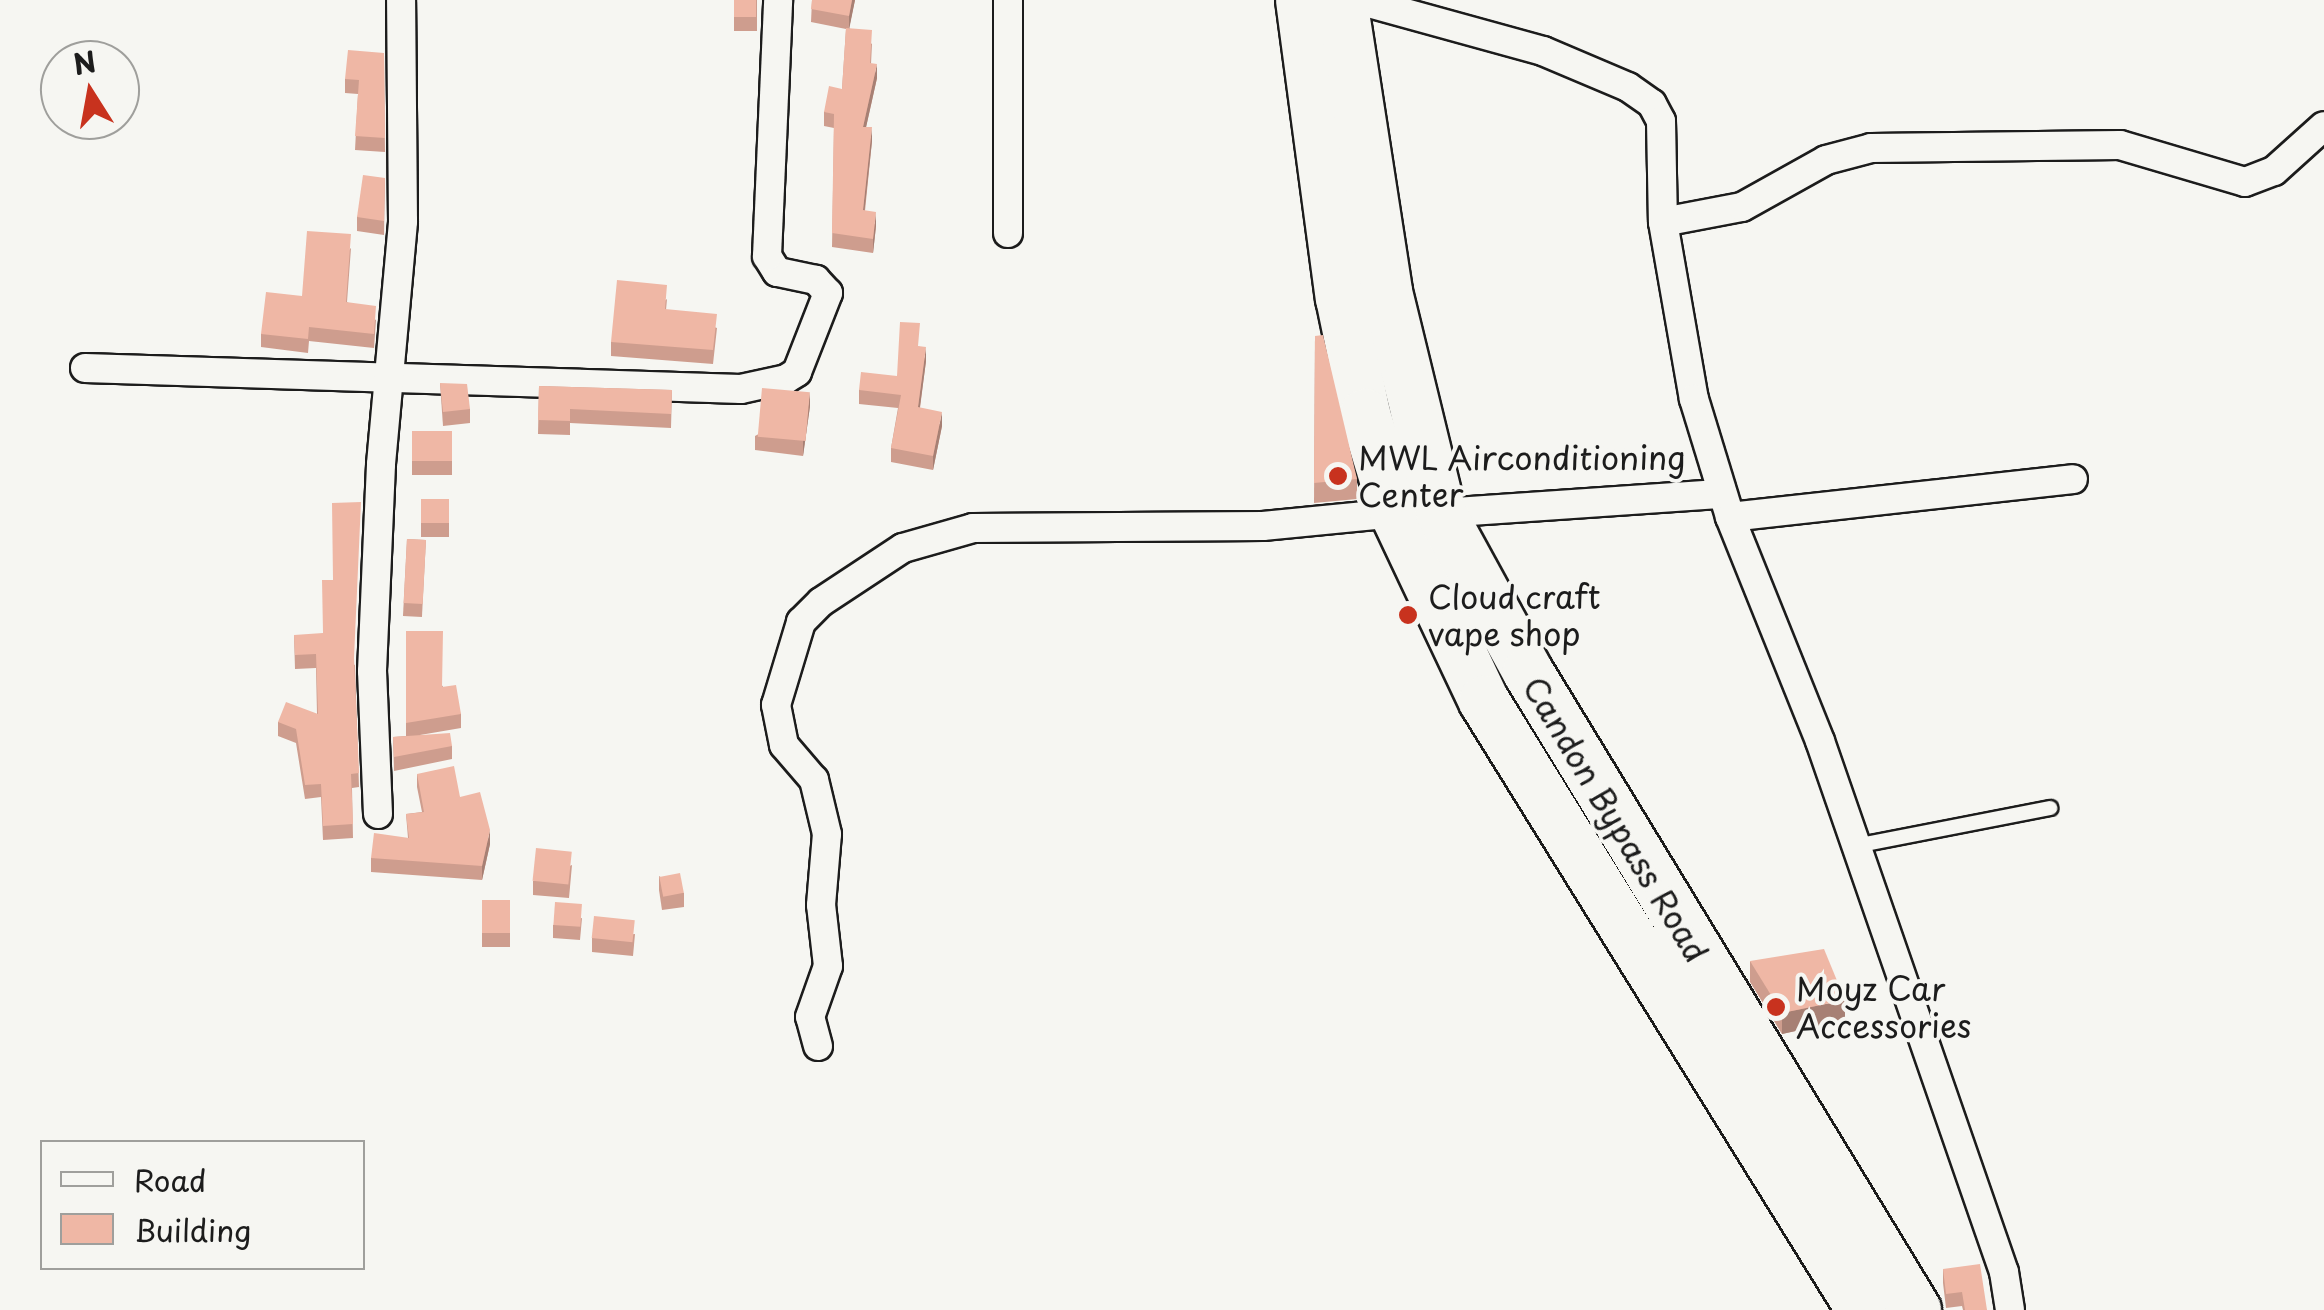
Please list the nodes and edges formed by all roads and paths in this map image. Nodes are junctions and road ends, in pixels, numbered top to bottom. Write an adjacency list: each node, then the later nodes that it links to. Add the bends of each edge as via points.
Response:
1 (401, 0): 11 (street, via 406,104)
2 (778, 0): 11 (street, via 767,256 777,272 816,280 828,293 798,372 741,389)
3 (1008, 0): 9 (street)
4 (1300, 0): 14 (highway, Candon Bypass Road, via 1341,298 1364,414)
5 (1342, 0): 14 (highway, Candon Bypass Road)
6 (1358, 0): 8 (street, via 1542,51 1642,96 1662,121)
7 (2324, 126): 8 (street, via 2274,171 2245,182 2120,144 1871,148 1826,160 1742,207)
8 (1663, 222): 13 (street, via 1694,399)
9 (1008, 234)
10 (86, 368): 11 (street)
11 (394, 374): 16 (street, via 376,556)
12 (2073, 478): 13 (street)
13 (1726, 506): 14 (street); 17 (street)
14 (1418, 513): 18 (highway, Candon Bypass Road, via 1484,700); 19 (street, via 1263,526 973,528 903,548 821,602 801,622 776,704 784,745 814,780 827,834 821,906 828,966 810,1018)
15 (2050, 808): 17 (lane)
16 (378, 814)
17 (1855, 846): 22 (street, via 2004,1272)
18 (1698, 1000): 20 (highway, Candon Bypass Road); 21 (highway, Candon Bypass Road)
19 (818, 1046)
20 (1862, 1310)
21 (1916, 1310)
22 (2010, 1310)

